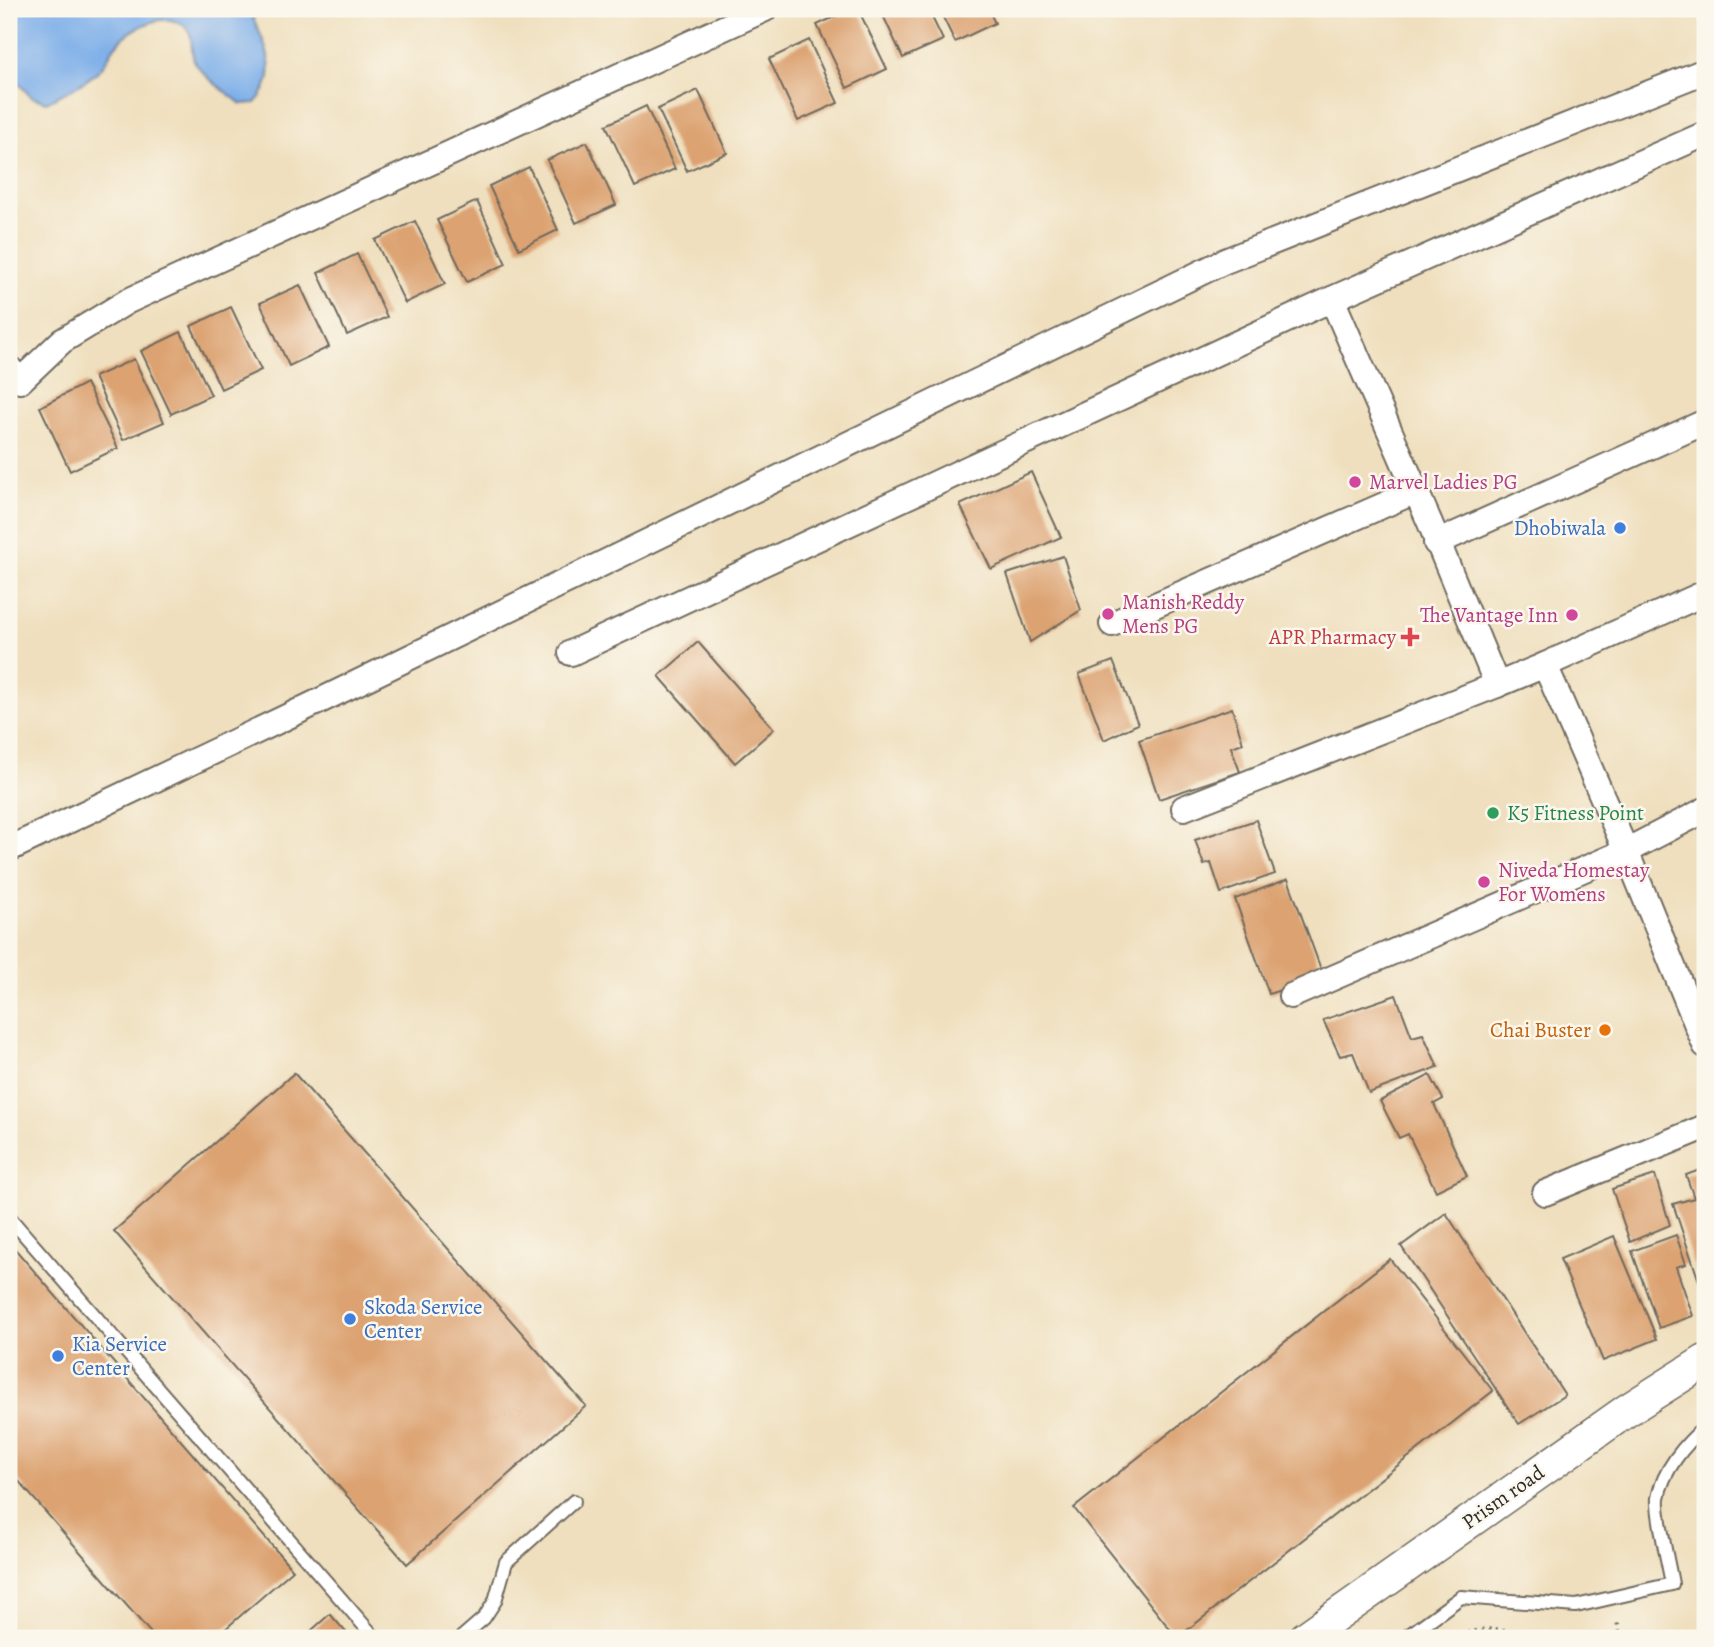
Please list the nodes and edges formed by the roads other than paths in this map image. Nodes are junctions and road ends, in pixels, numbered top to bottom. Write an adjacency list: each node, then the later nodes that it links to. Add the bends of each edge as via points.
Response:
1 (765, 9): 5 (street, via 128,301 62,341 20,381)
2 (1705, 71): 16 (street, via 1225,261)
3 (1705, 134): 4 (street)
4 (1332, 299): 7 (street); 11 (street)
5 (9, 368)
6 (1705, 422): 8 (street)
7 (1416, 491): 8 (street); 10 (street)
8 (1436, 543): 13 (street)
9 (1705, 593): 12 (street)
10 (1112, 624)
11 (571, 653)
12 (1545, 666): 13 (street); 17 (street)
13 (1497, 685): 14 (street)
14 (1184, 808)
15 (1705, 810): 17 (street)
16 (9, 849)
17 (1626, 851): 18 (street); 19 (street)
18 (1292, 996)
19 (1705, 1045)
20 (1705, 1127): 21 (street)
21 (1545, 1193)
22 (9, 1217): 26 (lane)
23 (1705, 1361): 28 (street, Prism road, via 1615,1419)
24 (1705, 1427): 29 (lane, via 1676,1458 1658,1499 1672,1584 1576,1606 1461,1597)
25 (574, 1500): 27 (lane, via 506,1562 495,1601)
26 (375, 1638)
27 (461, 1638)
28 (1305, 1638)
29 (1405, 1638)

